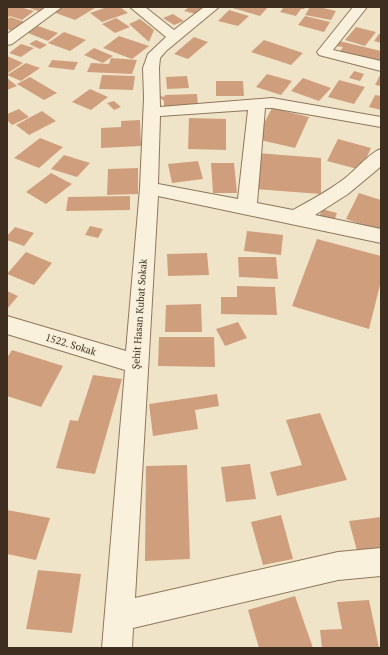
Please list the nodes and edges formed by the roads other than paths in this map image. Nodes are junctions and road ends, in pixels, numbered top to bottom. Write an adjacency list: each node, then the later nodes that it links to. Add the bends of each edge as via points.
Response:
1 (55, 7): 6 (street)
2 (137, 7): 5 (street)
3 (212, 7): 5 (street, Şehit Hasan Kubat Sokak)
4 (360, 7): 7 (street, via 324,52)
5 (174, 37): 9 (street, Şehit Hasan Kubat Sokak, via 152,57)
6 (7, 41)
7 (381, 66)
8 (257, 105): 9 (street); 10 (street, via 272,103); 13 (street)
9 (152, 112): 12 (street, Şehit Hasan Kubat Sokak)
10 (381, 122)
11 (381, 155): 14 (street, via 368,170 334,195)
12 (149, 188): 13 (street); 17 (street, Şehit Hasan Kubat Sokak)
13 (248, 207): 14 (street)
14 (296, 217): 15 (street)
15 (381, 236)
16 (7, 325): 17 (street, 1522. Sokak)
17 (136, 364): 19 (street, Şehit Hasan Kubat Sokak)
18 (381, 562): 19 (street, via 338,566)
19 (119, 617): 20 (street, Şehit Hasan Kubat Sokak)
20 (116, 648)

